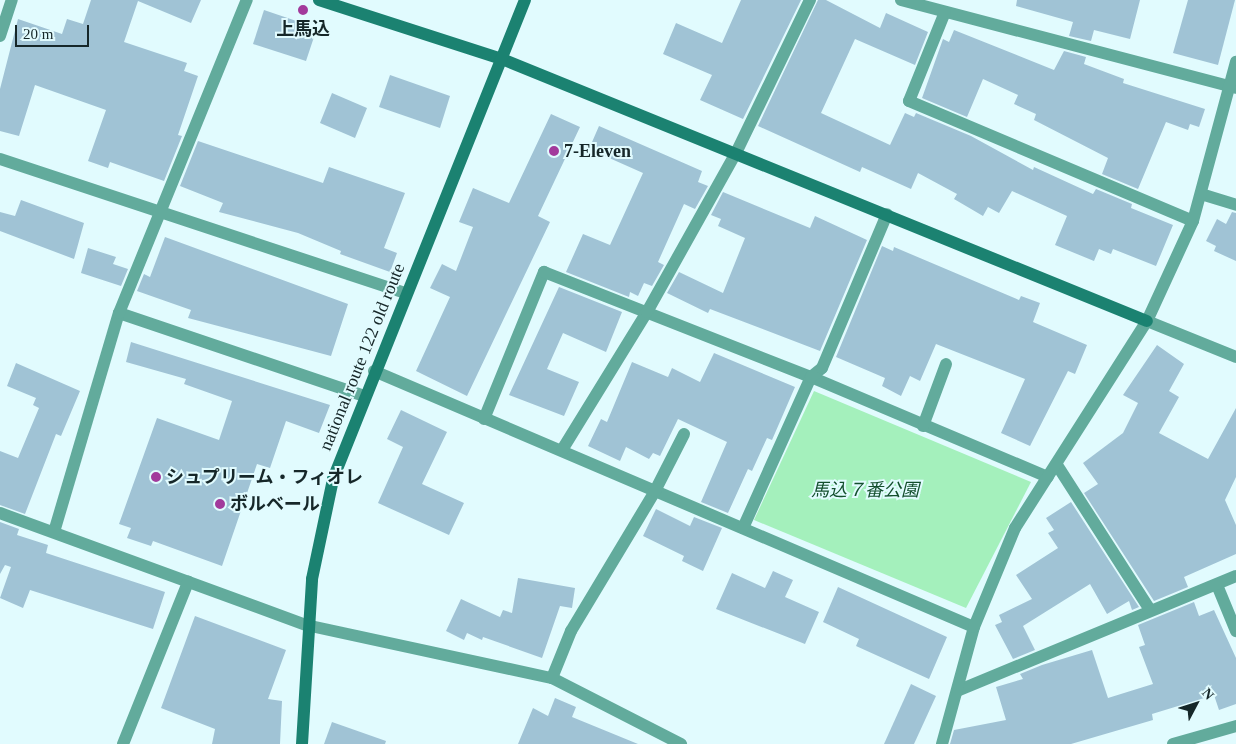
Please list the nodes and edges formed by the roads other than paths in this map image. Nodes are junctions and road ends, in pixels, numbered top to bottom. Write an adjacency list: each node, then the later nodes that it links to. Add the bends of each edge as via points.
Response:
1 (12, 0): 8 (street)
2 (246, 0): 16 (street)
3 (318, 0): 9 (street)
4 (525, 0): 9 (street, national route 122 old route)
5 (810, 0): 12 (street)
6 (901, 0): 7 (street)
7 (945, 12): 11 (street); 18 (street, via 909,101)
8 (0, 36)
9 (502, 59): 12 (street); 19 (street, national route 122 old route)
10 (1236, 62): 11 (street)
11 (1233, 87): 14 (street)
12 (736, 153): 17 (street); 20 (street)
13 (0, 159): 16 (street)
14 (1201, 194): 15 (street); 18 (street)
15 (1236, 205)
16 (160, 212): 19 (street); 21 (street)
17 (888, 214): 22 (street); 26 (street, via 822,368)
18 (1193, 221): 22 (street)
19 (406, 292): 25 (street, national route 122 old route)
20 (647, 312): 26 (street); 28 (street, via 544,272); 31 (street)
21 (119, 314): 27 (street); 37 (street)
22 (1146, 321): 23 (street); 32 (street)
23 (1236, 357)
24 (946, 364): 29 (street)
25 (374, 371): 27 (street, national route 122 old route); 28 (street)
26 (811, 377): 29 (street); 36 (street)
27 (364, 396): 42 (street, national route 122 old route, via 321,525)
28 (484, 419): 31 (street)
29 (923, 426): 33 (street)
30 (684, 434): 34 (street)
31 (562, 450): 34 (street)
32 (1056, 465): 33 (street); 41 (street)
33 (1048, 477): 43 (street, via 1015,528)
34 (655, 491): 36 (street); 45 (street, via 571,631)
35 (0, 513): 37 (street)
36 (742, 528): 43 (street)
37 (54, 532): 39 (street)
38 (1236, 576): 40 (street)
39 (188, 582): 42 (street); 48 (street)
40 (1217, 585): 41 (street); 44 (street)
41 (1150, 610): 46 (street)
42 (306, 625): 45 (street); 49 (street, national route 122 old route)
43 (974, 627): 46 (street)
44 (1236, 631)
45 (552, 678): 50 (street)
46 (958, 691): 51 (street)
47 (1236, 726): 52 (street)
48 (123, 744)
49 (302, 744)
50 (680, 744)
51 (942, 744)
52 (1173, 744)

